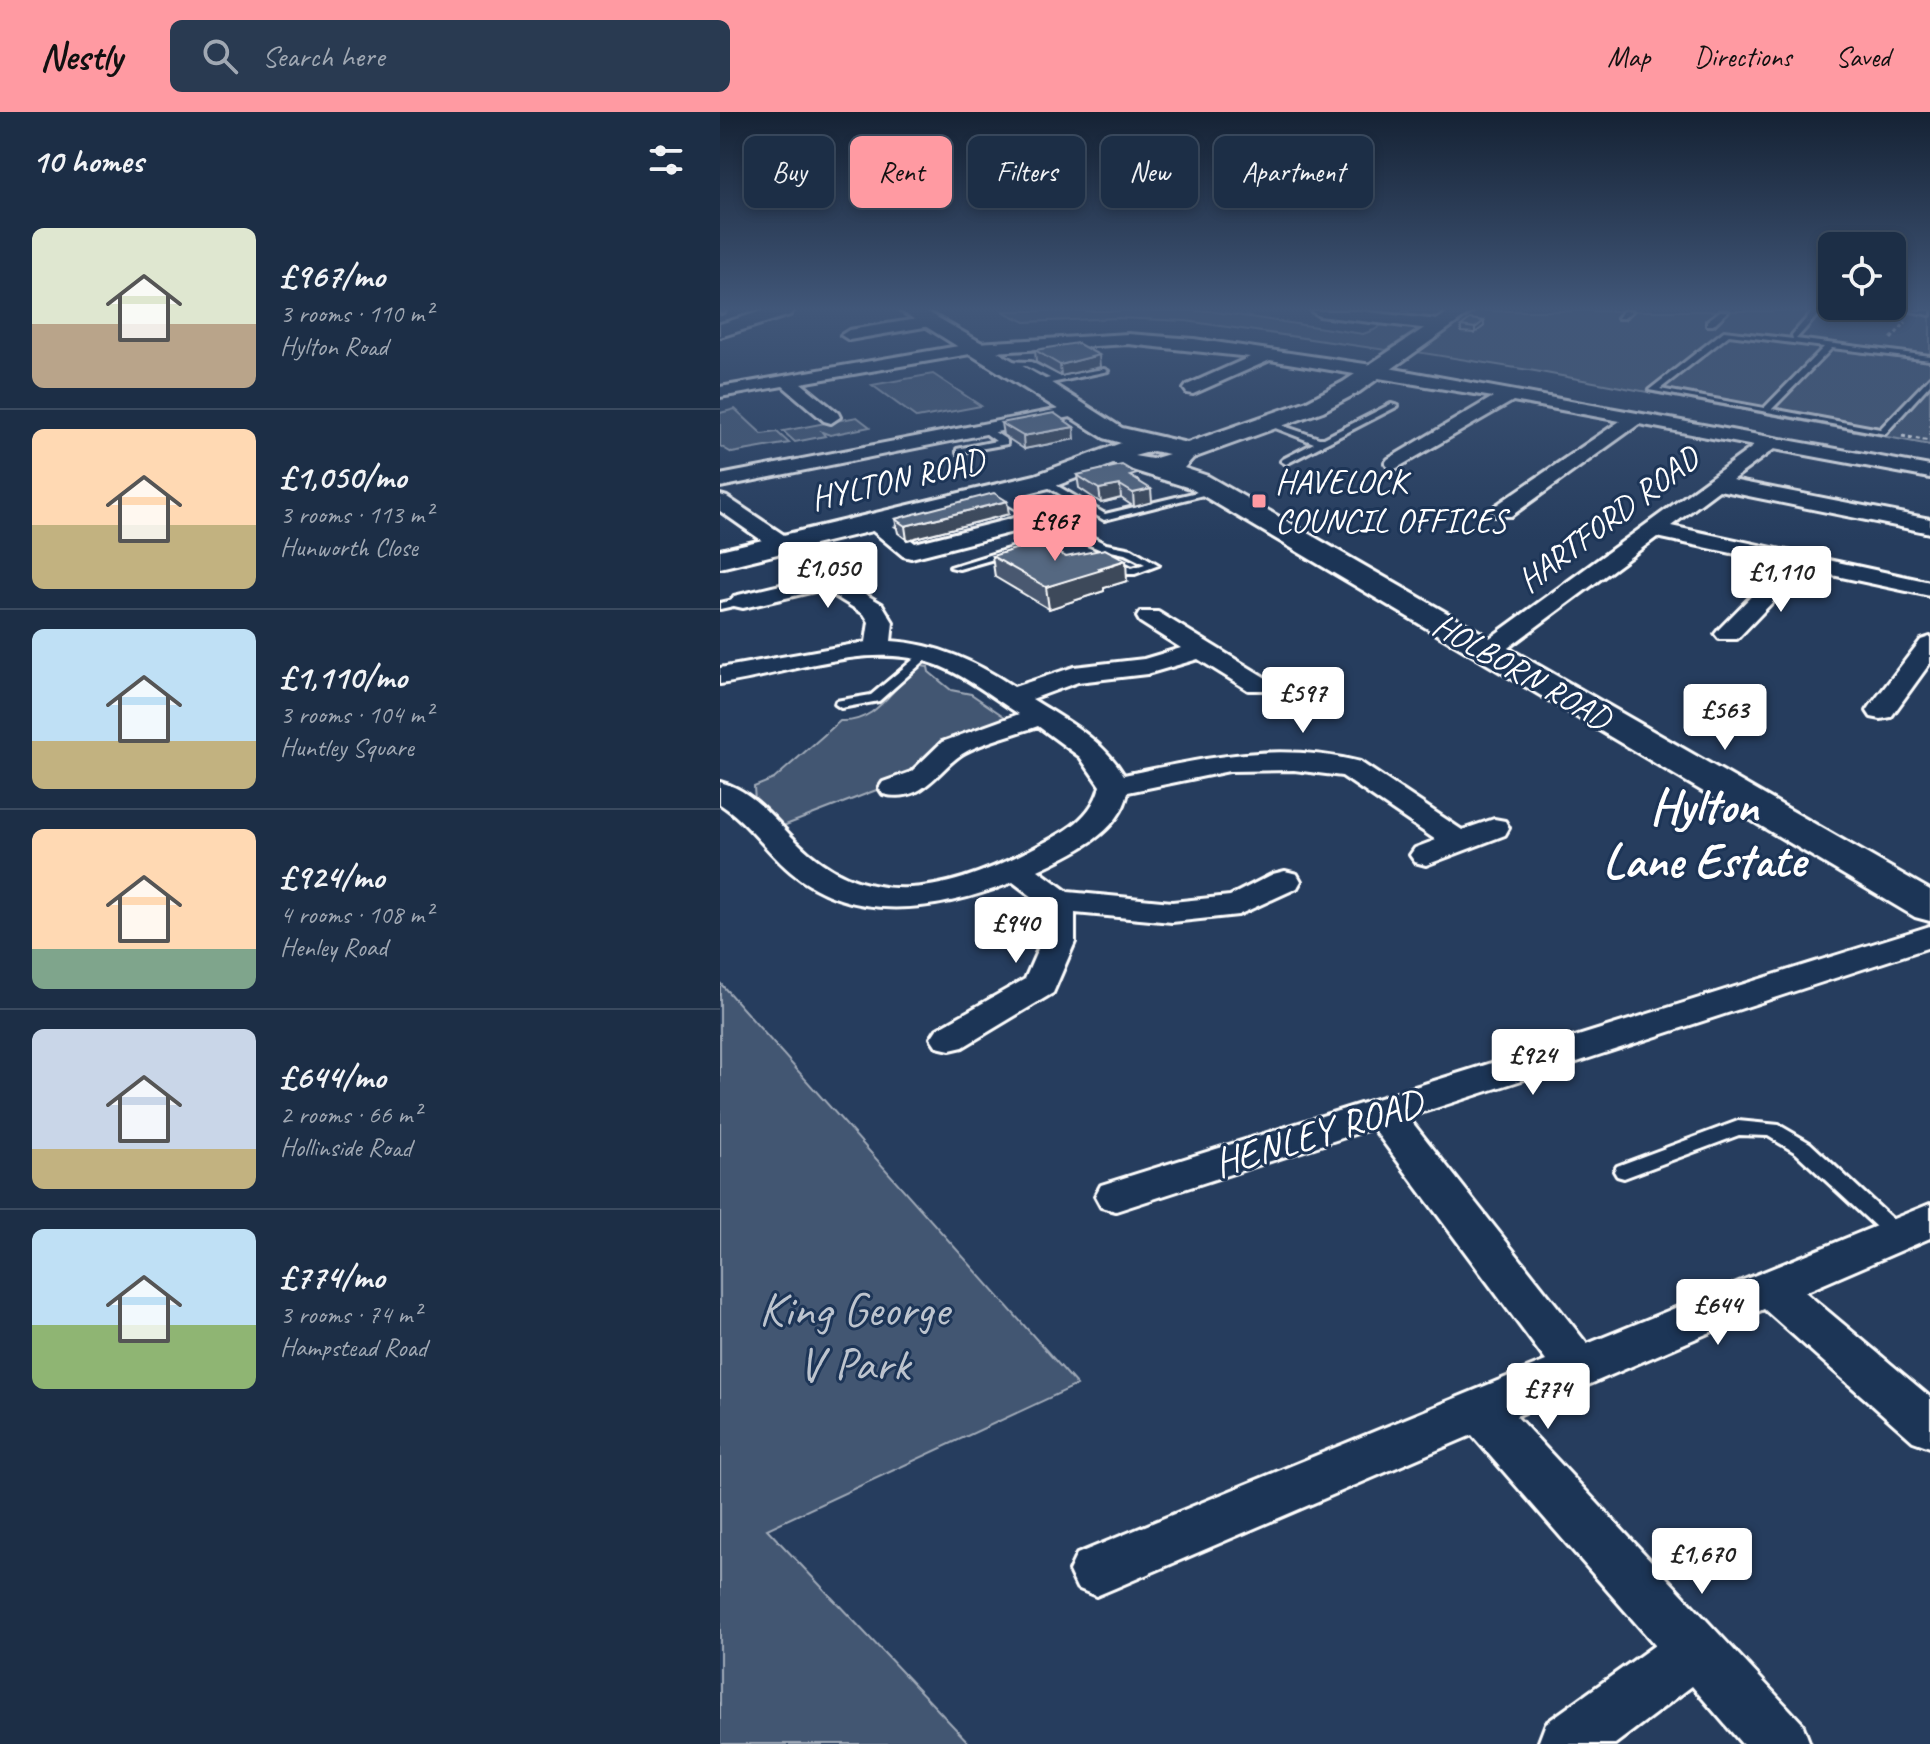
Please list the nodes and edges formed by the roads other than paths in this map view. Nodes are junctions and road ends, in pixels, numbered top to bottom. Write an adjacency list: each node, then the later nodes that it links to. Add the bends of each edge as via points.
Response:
1 (747, 387): 11 (street)
2 (795, 387): 16 (street)
3 (1054, 387): 14 (main road, HOLBORN ROAD)
4 (1197, 387): 10 (street)
5 (1351, 387): 18 (main road, HYLTON ROAD)
6 (1467, 387): 12 (street)
7 (1657, 387): 15 (lane, via 1653,390)
8 (1789, 387): 15 (lane)
9 (1923, 387): 15 (lane, via 1882,432)
10 (1193, 389)
11 (720, 392)
12 (1510, 395): 17 (street); 25 (street)
13 (1394, 406): 20 (lane)
14 (1080, 410): 19 (street); 23 (main road, HOLBORN ROAD)
15 (1767, 410)
16 (831, 417)
17 (1636, 418): 21 (street); 34 (street)
18 (1269, 424): 20 (lane); 23 (main road, HYLTON ROAD)
19 (985, 429): 22 (lane, via 1004,442); 27 (street)
20 (1326, 440): 24 (lane)
21 (1770, 443): 26 (street); 29 (street, HARTFORD ROAD)
22 (960, 451)
23 (1159, 458): 28 (main road, HYLTON ROAD); 33 (lane); 52 (main road, HOLBORN ROAD)
24 (1286, 461)
25 (1395, 463)
26 (1930, 472)
27 (720, 481)
28 (1044, 481): 30 (main road, HYLTON ROAD); 33 (lane, via 1104,517)
29 (1714, 483): 37 (street); 38 (street, HARTFORD ROAD)
30 (1001, 492): 35 (street); 36 (main road, HYLTON ROAD)
31 (1150, 493): 33 (lane)
32 (720, 501): 40 (street)
33 (1162, 503)
34 (1503, 511)
35 (1044, 517): 36 (street, via 911,551); 39 (lane)
36 (874, 523): 40 (main road, HYLTON ROAD)
37 (1930, 526)
38 (1653, 529): 43 (street); 52 (street, HARTFORD ROAD)
39 (1072, 533): 41 (lane); 44 (lane)
40 (782, 544): 42 (main road, HYLTON ROAD)
41 (1103, 547)
42 (720, 559)
43 (1799, 561): 45 (street); 48 (street)
44 (955, 567)
45 (1930, 589)
46 (732, 604): 50 (street, via 826,575 873,609 881,622)
47 (1149, 617): 51 (street)
48 (1728, 634)
49 (1930, 645): 58 (street)
50 (878, 648): 53 (street); 54 (street)
51 (1200, 650): 55 (street); 56 (street, via 1147,666 1074,675)
52 (1488, 651): 71 (main road, HOLBORN ROAD)
53 (926, 653): 56 (street, via 967,668); 57 (lane, via 875,698)
54 (720, 676)
55 (1257, 684)
56 (1010, 698): 59 (street)
57 (841, 704)
58 (1881, 711)
59 (1040, 716): 62 (street, via 1095,752); 63 (street, via 952,748 921,778)
60 (1374, 749): 61 (street)
61 (1350, 768): 62 (street, via 1294,761 1229,762); 66 (street)
62 (1115, 786): 68 (street, via 1109,808 1087,830)
63 (894, 788)
64 (720, 791): 68 (street, via 737,800 808,869 829,883 867,894 902,899 943,895)
65 (1494, 828): 66 (street)
66 (1460, 842): 67 (street)
67 (1426, 855)
68 (1015, 868): 70 (street)
69 (1285, 881): 70 (street, via 1238,905 1172,912)
70 (1059, 901): 73 (street, via 1058,942 1040,985)
71 (1930, 908)
72 (1930, 936): 74 (street, HENLEY ROAD)
73 (950, 1038)
74 (1383, 1113): 76 (street, HENLEY ROAD); 79 (street)
75 (1624, 1171): 77 (lane, via 1738,1128 1772,1130)
76 (1116, 1196)
77 (1913, 1227): 78 (street)
78 (1769, 1287): 79 (street); 81 (street)
79 (1578, 1368): 80 (street)
80 (1479, 1409): 82 (street); 83 (street)
81 (1930, 1426)
82 (1096, 1571)
83 (1696, 1649): 84 (street); 85 (street)
84 (1567, 1744)
85 (1781, 1744)

